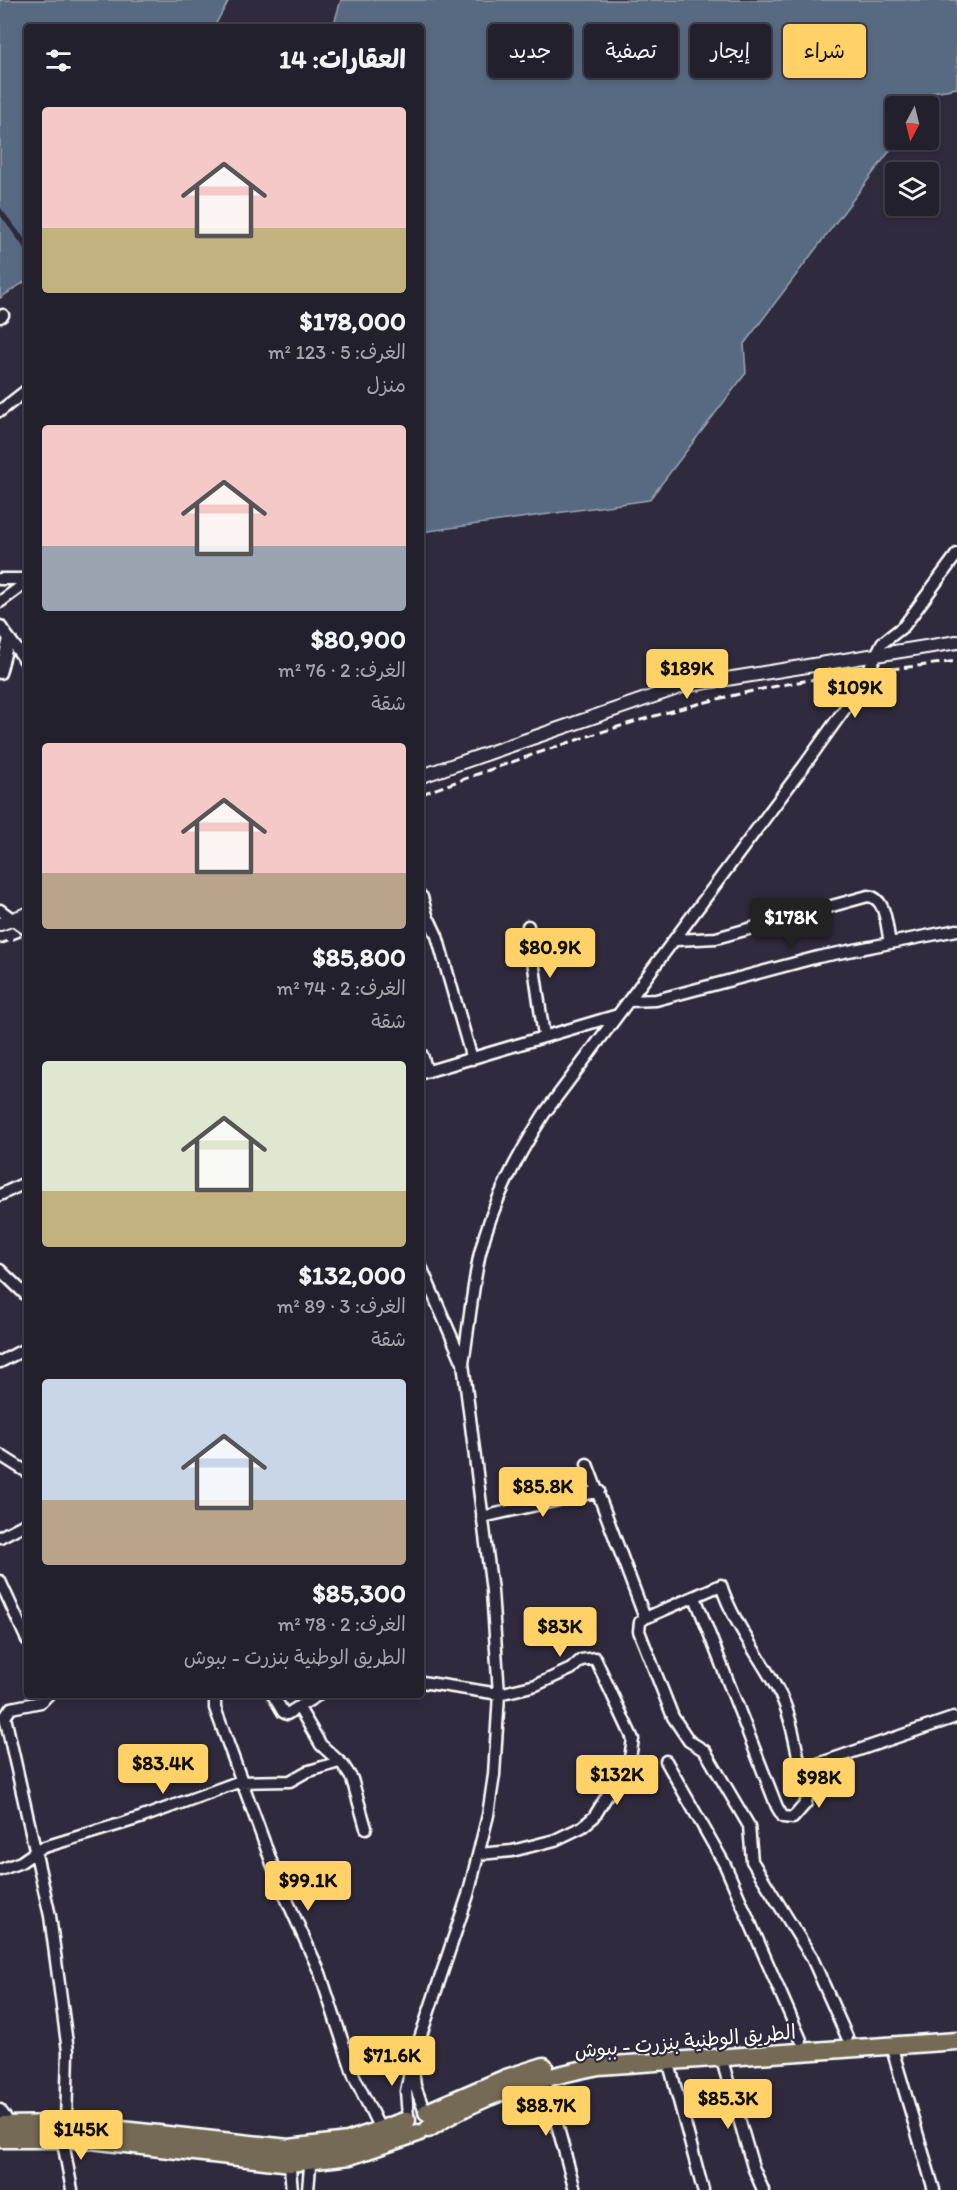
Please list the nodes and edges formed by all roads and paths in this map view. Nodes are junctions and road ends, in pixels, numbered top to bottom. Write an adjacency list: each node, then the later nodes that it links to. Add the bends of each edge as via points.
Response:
1 (24, 392): 2 (street)
2 (0, 411)
3 (957, 554): 11 (street, via 904,626 882,643)
4 (0, 579): 5 (street)
5 (24, 580)
6 (24, 582): 7 (street)
7 (0, 602)
8 (0, 626): 9 (street)
9 (9, 639): 12 (street); 13 (street)
10 (957, 642): 11 (street)
11 (878, 653): 14 (street, via 683,686); 22 (street, via 861,686)
12 (24, 659)
13 (0, 673)
14 (424, 775)
15 (0, 910): 18 (street)
16 (24, 915): 18 (street)
17 (424, 919): 27 (street, via 437,936)
18 (6, 921): 20 (street)
19 (528, 926): 26 (street)
20 (24, 929)
21 (957, 930): 23 (street)
22 (676, 940): 23 (street, via 716,938 868,896 882,906); 24 (street)
23 (890, 942): 24 (street, via 656,1000)
24 (629, 1001): 25 (street)
25 (618, 1015): 26 (street); 36 (street, via 516,1158 480,1253)
26 (544, 1036): 27 (street)
27 (472, 1059): 28 (street)
28 (424, 1072)
29 (24, 1183): 30 (street)
30 (0, 1195)
31 (0, 1270): 33 (street)
32 (424, 1274): 36 (street)
33 (24, 1293)
34 (24, 1350): 35 (street)
35 (0, 1362)
36 (463, 1363): 41 (street)
37 (0, 1455): 39 (street)
38 (587, 1464): 40 (street)
39 (24, 1470)
40 (598, 1491): 41 (street); 46 (street)
41 (482, 1517): 49 (street)
42 (24, 1525): 43 (street)
43 (0, 1537)
44 (0, 1581): 47 (street)
45 (695, 1597): 46 (street); 58 (street, via 721,1585 732,1614 765,1664 783,1701); 58 (street, via 777,1807 787,1819 798,1814 806,1803)
46 (645, 1618): 65 (street, via 639,1631 673,1717 689,1741 705,1751 749,1826 752,1861 812,1958)
47 (24, 1633)
48 (424, 1682): 49 (street)
49 (499, 1694): 62 (street, via 494,1775); 62 (street, via 536,1685 571,1669 581,1660 595,1658 633,1746 630,1758 594,1816 582,1827 555,1840 512,1851)
50 (45, 1698): 61 (street, via 11,1708 5,1717)
51 (215, 1698): 59 (street)
52 (275, 1698): 54 (street, via 285,1713)
53 (314, 1698): 54 (street)
54 (299, 1708): 57 (street, via 317,1738)
55 (954, 1718): 58 (street)
56 (666, 1761): 66 (street, via 725,1865)
57 (339, 1762): 59 (street, via 290,1781); 60 (street, via 355,1784)
58 (800, 1770)
59 (244, 1781): 61 (street); 77 (street, via 278,1880 320,1973 354,2076)
60 (366, 1828)
61 (36, 1851): 63 (street); 76 (street, via 65,2022 69,2079)
62 (479, 1854): 70 (street)
63 (0, 1870)
64 (957, 2030): 65 (main road, الطريق الوطنية بنزرت - ببوش)
65 (847, 2037): 66 (main road, الطريق الوطنية بنزرت - ببوش)
66 (801, 2040): 74 (main road, الطريق الوطنية بنزرت - ببوش, via 616,2054 549,2065 506,2078)
67 (957, 2041): 68 (main road, الطريق الوطنية بنزرت - ببوش)
68 (891, 2045): 69 (main road, الطريق الوطنية بنزرت - ببوش); 87 (street)
69 (721, 2057): 71 (main road, الطريق الوطنية بنزرت - ببوش); 86 (street)
70 (412, 2060): 74 (street); 74 (street, via 406,2091)
71 (668, 2060): 72 (main road, الطريق الوطنية بنزرت - ببوش, via 599,2066); 85 (street)
72 (544, 2077): 74 (main road, الطريق الوطنية بنزرت - ببوش); 84 (street)
73 (0, 2110): 75 (street)
74 (419, 2120): 77 (main road, الطريق الوطنية بنزرت - ببوش); 79 (main road, الطريق الوطنية بنزرت - ببوش, via 350,2156)
75 (5, 2125): 76 (main road, الطريق الوطنية بنزرت - ببوش)
76 (64, 2131): 78 (main road, الطريق الوطنية بنزرت - ببوش); 80 (main road, الطريق الوطنية بنزرت - ببوش); 81 (street)
77 (381, 2131): 79 (main road, الطريق الوطنية بنزرت - ببوش)
78 (0, 2139)
79 (310, 2154): 80 (main road, الطريق الوطنية بنزرت - ببوش); 83 (street)
80 (289, 2156): 82 (street)
81 (72, 2190)
82 (292, 2190)
83 (308, 2190)
84 (575, 2190)
85 (703, 2190)
86 (763, 2190)
87 (934, 2190)

